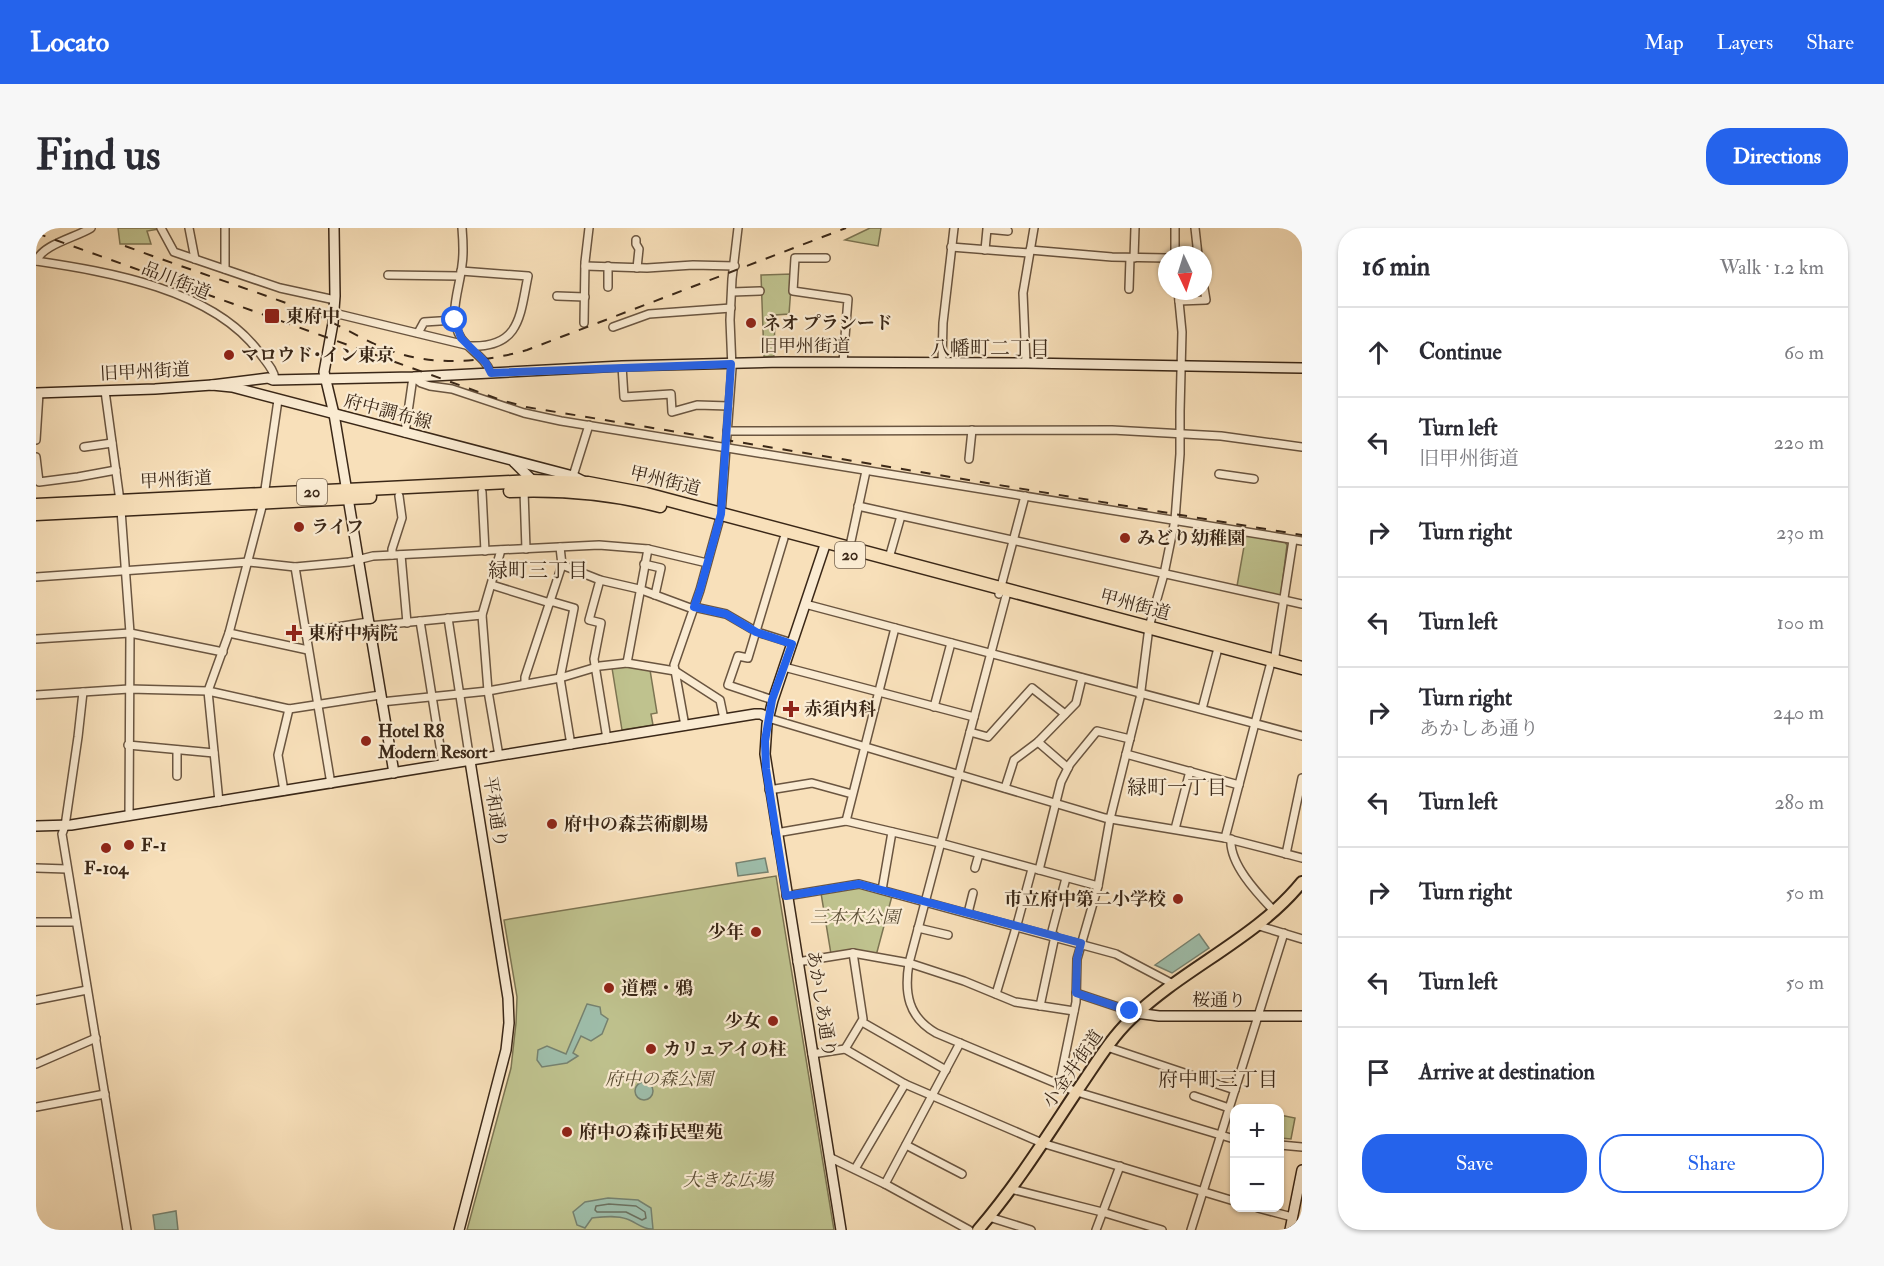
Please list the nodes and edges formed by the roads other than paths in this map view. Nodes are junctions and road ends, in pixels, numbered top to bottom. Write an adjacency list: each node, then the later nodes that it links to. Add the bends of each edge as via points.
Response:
1 (91, 228): 25 (street, via 46,249)
2 (161, 228): 24 (street, via 174,252)
3 (189, 228): 24 (street)
4 (225, 228): 30 (street)
5 (334, 228): 39 (street)
6 (462, 228): 31 (street)
7 (589, 228): 26 (street)
8 (738, 228): 28 (street)
9 (954, 228): 18 (street)
10 (1034, 228): 20 (street)
11 (1135, 228): 22 (street)
12 (1175, 228): 16 (street)
13 (1196, 228): 17 (street)
14 (1008, 231): 19 (street, via 987,229)
15 (636, 240): 29 (street)
16 (1175, 246)
17 (1197, 246)
18 (951, 247): 19 (street); 50 (street)
19 (985, 250): 20 (street)
20 (1029, 251): 22 (street); 51 (street, via 1023,293)
21 (825, 258): 49 (street, via 795,258 793,291 848,299)
22 (1132, 258): 23 (street); 34 (street)
23 (1158, 258)
24 (195, 259): 30 (street)
25 (36, 261): 59 (street, 品川街道, via 121,275 198,302 249,338 273,371)
26 (585, 266): 27 (street); 38 (street)
27 (608, 266): 29 (street); 33 (street)
28 (735, 266): 29 (street); 36 (street)
29 (637, 268)
30 (225, 269): 39 (street, via 280,288)
31 (460, 274): 32 (street); 44 (street); 48 (street, via 528,276 516,329 491,344)
32 (388, 275)
33 (608, 287)
34 (1129, 289)
35 (760, 291): 36 (street)
36 (732, 292): 42 (street)
37 (557, 296): 38 (street)
38 (585, 297): 45 (street)
39 (335, 300): 43 (street)
40 (1206, 300): 41 (street)
41 (1179, 301): 54 (street)
42 (731, 308): 46 (street, via 649,314); 52 (street)
43 (334, 313): 47 (street); 58 (street)
44 (455, 320): 47 (street, via 424,322); 48 (street, via 461,338)
45 (584, 323)
46 (613, 327)
47 (418, 333): 48 (street)
48 (470, 346): 56 (street)
49 (843, 362): 50 (street, 旧甲州街道); 52 (street, 旧甲州街道)
50 (942, 362): 51 (street, 旧甲州街道)
51 (1026, 363): 54 (street, 旧甲州街道)
52 (731, 364): 53 (street, 旧甲州街道); 65 (street)
53 (622, 366): 56 (street, 旧甲州街道); 65 (street, via 624,397 671,394 672,412 697,405)
54 (1181, 367): 55 (street, 旧甲州街道); 71 (street)
55 (1302, 368)
56 (491, 373): 57 (street, 旧甲州街道)
57 (413, 377): 58 (street, 旧甲州街道); 67 (street, via 430,386 452,389 524,413); 70 (street)
58 (325, 378): 59 (street, 旧甲州街道); 66 (street)
59 (274, 380): 60 (street, 旧甲州街道); 63 (street)
60 (212, 385): 61 (street, 旧甲州街道); 63 (street, 旧甲州街道)
61 (105, 391): 62 (street, 旧甲州街道); 73 (street)
62 (38, 393): 72 (street)
63 (254, 393): 64 (street, 府中調布線)
64 (278, 400): 66 (street, 府中調布線); 92 (street)
65 (729, 406): 69 (street)
66 (334, 414): 70 (street, 府中調布線); 89 (street)
67 (589, 425): 75 (street); 84 (street)
68 (972, 429): 69 (street); 71 (street); 78 (street)
69 (727, 431): 75 (street)
70 (405, 433): 79 (street, 府中調布線)
71 (1180, 433): 76 (street); 99 (street)
72 (36, 440)
73 (112, 442): 74 (street); 81 (street)
74 (84, 447)
75 (726, 447): 82 (street); 98 (street)
76 (1302, 447)
77 (36, 457): 80 (street)
78 (969, 459)
79 (514, 462): 84 (street, 府中調布線); 86 (street)
80 (37, 466): 81 (street, via 39,482)
81 (116, 470): 94 (street)
82 (867, 471): 91 (street); 95 (street)
83 (1219, 474): 85 (street)
84 (573, 476): 87 (street, 府中調布線)
85 (1254, 479)
86 (525, 481): 87 (highway, 甲州街道 / 20); 88 (highway, 甲州街道 / 20); 89 (highway, 甲州街道 / 20); 98 (highway, 甲州街道 / 20, via 550,490 617,497); 106 (street)
87 (588, 483): 98 (highway, 甲州街道 / 20, via 646,494)
88 (482, 492): 90 (highway, 甲州街道 / 20); 109 (street)
89 (347, 495): 90 (highway, 甲州街道 / 20); 92 (highway, 甲州街道 / 20); 114 (street)
90 (399, 496): 111 (street, via 402,518)
91 (1025, 496): 99 (street); 101 (street)
92 (264, 499): 94 (highway, 甲州街道 / 20); 115 (street)
93 (36, 505): 94 (highway, 甲州街道 / 20)
94 (120, 505): 96 (highway, 甲州街道 / 20); 120 (street)
95 (858, 506): 97 (street); 110 (street)
96 (36, 514)
97 (901, 516): 101 (street); 113 (street)
98 (720, 518): 100 (highway, 甲州街道 / 20); 104 (highway, 甲州街道 / 20); 116 (street)
99 (1174, 520): 102 (street); 121 (street)
100 (784, 538): 104 (highway, 甲州街道 / 20); 141 (street)
101 (1013, 540): 121 (street); 126 (street)
102 (1293, 540): 103 (street); 128 (street)
103 (1302, 541)
104 (825, 545): 110 (highway, 甲州街道 / 20); 130 (street, あかしあ通り)
105 (560, 547): 106 (street); 107 (street); 118 (street)
106 (526, 549): 108 (street)
107 (648, 549): 116 (street); 117 (street)
108 (501, 550): 109 (street); 124 (street)
109 (485, 551): 112 (street)
110 (849, 551): 113 (highway, 甲州街道 / 20); 126 (highway, 甲州街道 / 20)
111 (392, 555): 112 (street); 114 (street)
112 (401, 555): 136 (street)
113 (889, 558): 126 (highway, 甲州街道 / 20)
114 (358, 560): 119 (street); 137 (street)
115 (249, 562): 119 (street); 120 (street); 143 (street)
116 (707, 563): 132 (street)
117 (645, 564): 125 (street); 127 (street, via 661,568)
118 (562, 566): 123 (street); 129 (street)
119 (295, 567): 140 (street)
120 (126, 571): 122 (street); 142 (street)
121 (1164, 574): 128 (street); 139 (street)
122 (36, 577)
123 (600, 580): 125 (street); 154 (street, via 589,620 601,623)
124 (492, 585): 129 (street); 133 (street)
125 (639, 589): 127 (street); 151 (street)
126 (1002, 593): 139 (highway, 甲州街道 / 20); 150 (street)
127 (655, 595): 132 (street)
128 (1283, 600): 131 (street); 152 (street)
129 (550, 602): 158 (street, via 574,608); 160 (street)
130 (806, 604): 138 (street); 146 (street, あかしあ通り)
131 (1302, 604)
132 (693, 608): 141 (street, via 726,614); 156 (street)
133 (482, 615): 134 (street); 163 (street)
134 (447, 618): 135 (street); 167 (street)
135 (420, 621): 136 (street); 169 (street)
136 (407, 623): 137 (street)
137 (369, 624): 140 (street); 170 (street)
138 (896, 628): 145 (street); 165 (street)
139 (1148, 631): 149 (highway, 甲州街道 / 20); 152 (highway, 甲州街道 / 20); 166 (street)
140 (306, 632): 147 (street)
141 (756, 632): 146 (street); 171 (street, via 748,658 738,656 728,685)
142 (130, 633): 144 (street); 148 (street); 161 (street)
143 (229, 633): 147 (street); 148 (street)
144 (36, 639)
145 (951, 643): 150 (street); 173 (street)
146 (792, 644): 153 (street, あかしあ通り)
147 (308, 650): 172 (street)
148 (222, 652): 162 (street)
149 (1217, 652): 152 (highway, 甲州街道 / 20); 175 (street)
150 (991, 654): 159 (street); 177 (street)
151 (627, 663): 154 (street); 156 (street)
152 (1273, 665): 155 (highway, 甲州街道 / 20); 157 (highway, 甲州街道 / 20); 180 (street)
153 (784, 667): 165 (street); 171 (street, あかしあ通り)
154 (595, 668): 158 (street); 184 (street)
155 (1302, 668)
156 (675, 670): 179 (street, via 720,700); 181 (street)
157 (1302, 675)
158 (560, 678): 160 (street); 188 (street)
159 (1082, 678): 166 (street); 176 (street, via 1076,703)
160 (525, 684): 163 (street)
161 (129, 689): 162 (street); 164 (street); 187 (street)
162 (208, 691): 174 (street); 191 (street)
163 (488, 691): 167 (street); 193 (street)
164 (82, 692): 168 (street); 214 (street)
165 (879, 692): 173 (street); 189 (street)
166 (1141, 693): 175 (street); 185 (street)
167 (459, 694): 169 (street); 194 (street)
168 (36, 695)
169 (431, 696): 170 (street); 195 (street)
170 (381, 698): 172 (street); 198 (street)
171 (772, 700): 178 (street, あかしあ通り)
172 (318, 705): 174 (street); 202 (street)
173 (934, 707): 177 (street)
174 (289, 709): 206 (street, via 278,755)
175 (1202, 710): 180 (street)
176 (1065, 714): 182 (street, via 1032,688 988,737); 186 (street)
177 (974, 717): 182 (street)
178 (768, 718): 179 (street, via 755,714); 189 (street); 205 (street, あかしあ通り, via 765,754)
179 (724, 719): 181 (street)
180 (1255, 724): 183 (street); 203 (street)
181 (685, 726): 184 (street)
182 (970, 732): 199 (street)
183 (1302, 736)
184 (607, 739): 188 (street)
185 (1130, 739): 192 (street); 196 (street, via 1097,731)
186 (1038, 742): 196 (street); 204 (street, via 1014,760)
187 (128, 745): 190 (street); 210 (street)
188 (571, 745): 193 (street)
189 (864, 747): 199 (street); 207 (street)
190 (177, 750): 191 (street); 200 (street)
191 (214, 753): 208 (street)
192 (1126, 754): 197 (street); 211 (street)
193 (499, 756): 194 (street)
194 (470, 761): 195 (street, 平和通り); 298 (street, 平和通り, via 509,1023 503,1064)
195 (443, 765): 198 (street, 平和通り)
196 (1068, 768): 209 (street)
197 (1190, 771): 203 (street); 215 (street)
198 (394, 773): 202 (street, 平和通り)
199 (959, 774): 204 (street); 219 (street)
200 (177, 776)
201 (1302, 778): 221 (street)
202 (331, 784): 206 (street, 平和通り)
203 (1239, 785): 218 (street)
204 (1005, 788): 209 (street)
205 (769, 790): 207 (street, via 812,783); 217 (street, あかしあ通り)
206 (284, 791): 208 (street, 平和通り)
207 (852, 794): 212 (street)
208 (219, 802): 210 (street, 平和通り)
209 (1056, 803): 211 (street); 226 (street)
210 (129, 816): 214 (street, 平和通り)
211 (1110, 819): 215 (street); 229 (street)
212 (846, 821): 216 (street); 217 (street)
213 (36, 826): 214 (street, 平和通り)
214 (65, 826): 225 (street, via 62,834)
215 (1174, 830): 218 (street)
216 (892, 832): 219 (street); 230 (street)
217 (776, 833): 232 (street, あかしあ通り)
218 (1228, 839): 221 (street); 234 (street, via 1240,870)
219 (940, 843): 220 (street); 233 (street)
220 (979, 854): 224 (street); 226 (street)
221 (1286, 854): 222 (street)
222 (1302, 858)
223 (36, 868): 225 (street)
224 (975, 868)
225 (67, 869): 237 (street)
226 (1036, 869): 227 (street); 239 (street)
227 (1066, 878): 229 (street); 243 (street)
228 (1302, 882): 234 (main road, 小金井街道)
229 (1098, 886): 245 (street)
230 (882, 890): 232 (street, via 859,884); 233 (street)
231 (974, 893): 235 (street)
232 (786, 896): 247 (street, あかしあ通り)
233 (925, 901): 235 (street); 240 (street)
234 (1274, 911): 238 (main road, 小金井街道)
235 (968, 913): 239 (street)
236 (36, 922): 237 (street)
237 (76, 922): 250 (street)
238 (1256, 925): 241 (street); 249 (main road, 小金井街道)
239 (1017, 926): 243 (street); 252 (street)
240 (918, 928): 242 (street); 248 (street)
241 (1284, 933): 244 (street); 257 (street)
242 (948, 935)
243 (1053, 935): 245 (street); 254 (street)
244 (1302, 939)
245 (1081, 943): 249 (street, via 1116,954); 251 (street)
246 (853, 953): 247 (street); 248 (street); 259 (street)
247 (797, 962): 264 (street, あかしあ通り)
248 (909, 963): 252 (street); 261 (street, via 906,988 914,1012 928,1028)
249 (1173, 984): 256 (main road, 小金井街道)
250 (87, 990): 253 (street); 260 (street)
251 (1076, 993): 255 (street); 256 (street)
252 (996, 994): 254 (street)
253 (36, 1000)
254 (1040, 1006): 255 (street)
255 (1074, 1011): 268 (street)
256 (1136, 1013): 257 (street, 桜通り); 262 (main road, 小金井街道)
257 (1260, 1016): 258 (street, 桜通り); 269 (street)
258 (1302, 1016)
259 (862, 1022): 263 (street); 266 (street)
260 (96, 1038): 265 (street); 271 (street)
261 (960, 1043): 266 (street); 268 (street)
262 (1107, 1047): 269 (street); 270 (main road, 小金井街道)
263 (845, 1048): 264 (street); 267 (street)
264 (812, 1054): 282 (street, あかしあ通り)
265 (36, 1064)
266 (946, 1070): 272 (street)
267 (906, 1084): 272 (street); 284 (street)
268 (1059, 1085): 270 (street)
269 (1235, 1090): 275 (street)
270 (1077, 1092): 276 (street); 278 (main road, 小金井街道)
271 (105, 1094): 274 (street); 297 (street)
272 (932, 1096): 278 (street); 279 (street)
273 (1194, 1096): 275 (street)
274 (36, 1107)
275 (1229, 1107): 276 (street)
276 (1220, 1136): 277 (street); 289 (street)
277 (1230, 1138)
278 (1042, 1143): 283 (street); 288 (main road, 小金井街道)
279 (906, 1145): 286 (street); 287 (street)
280 (1284, 1145): 281 (street)
281 (1302, 1147)
282 (829, 1157): 284 (street); 299 (street, あかしあ通り)
283 (1120, 1166): 289 (street); 292 (street)
284 (855, 1169): 287 (street)
285 (1302, 1170): 290 (street)
286 (962, 1174)
287 (885, 1184): 300 (street)
288 (1011, 1189): 292 (street); 294 (main road, 小金井街道)
289 (1203, 1192): 291 (street); 305 (street)
290 (1299, 1198): 295 (street)
291 (1230, 1200)
292 (1102, 1212): 303 (street); 304 (street)
293 (1274, 1212): 295 (street)
294 (989, 1217): 296 (street); 301 (main road, 小金井街道)
295 (1293, 1217): 306 (street)
296 (1016, 1228): 302 (street)
297 (127, 1230)
298 (459, 1230)
299 (841, 1230)
300 (969, 1230)
301 (978, 1230)
302 (1031, 1230)
303 (1096, 1230)
304 (1162, 1230)
305 (1191, 1230)
306 (1290, 1230)

